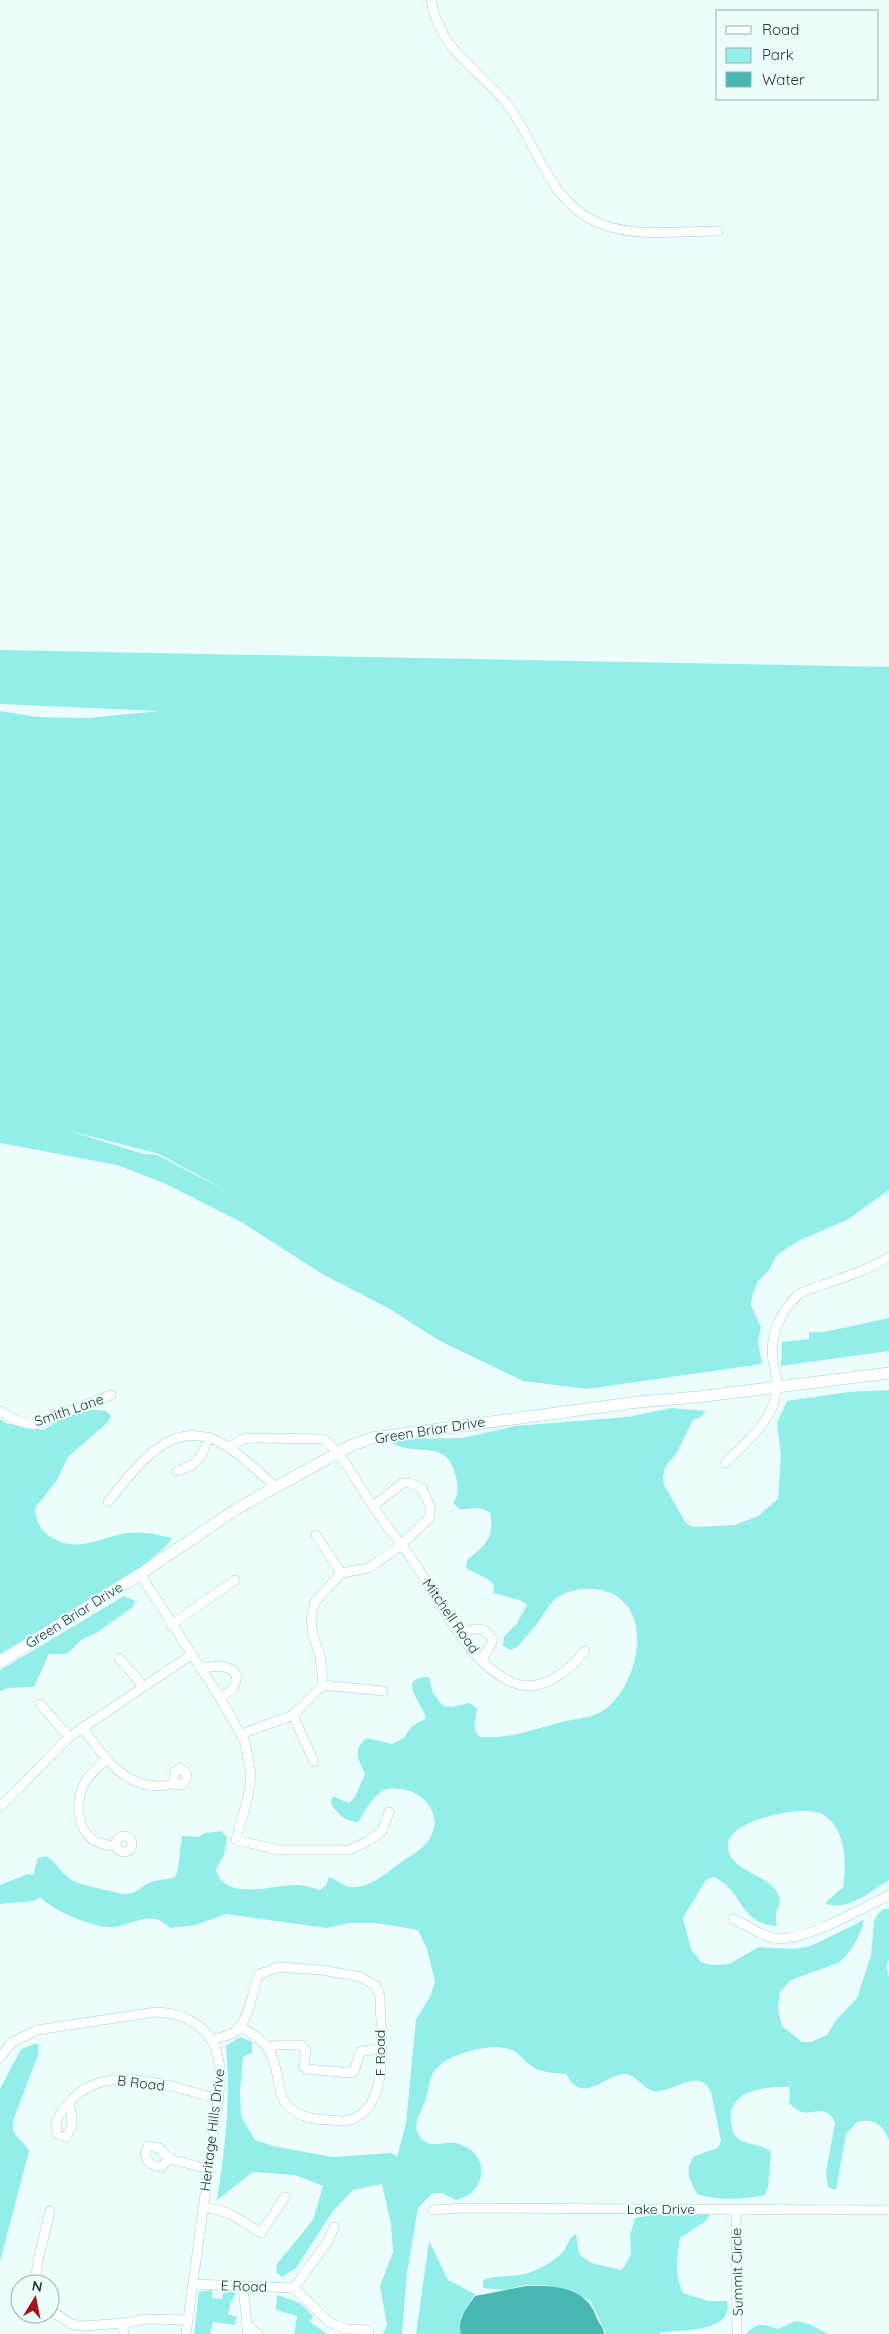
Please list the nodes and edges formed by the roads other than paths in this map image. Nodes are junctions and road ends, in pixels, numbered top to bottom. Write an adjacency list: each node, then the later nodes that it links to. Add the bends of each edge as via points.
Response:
1 (431, 0): 2 (street, via 447,40 507,104 549,176 572,206 603,225 622,230)
2 (718, 231)
3 (889, 1257): 5 (street, via 869,1268 800,1293 790,1304 772,1344)
4 (889, 1373): 5 (street, Green Briar Drive)
5 (777, 1386): 10 (street, Green Briar Drive, via 372,1438); 11 (street, via 761,1428)
6 (111, 1395): 7 (street, Smith Lane, via 34,1425 17,1422)
7 (0, 1411)
8 (209, 1437): 9 (street); 12 (street, via 203,1454 194,1465); 14 (street, via 187,1435 161,1444 138,1465)
9 (229, 1448): 10 (street, via 245,1438 324,1439); 13 (street)
10 (340, 1453): 13 (street, Green Briar Drive); 15 (street, Mitchell Road)
11 (725, 1463)
12 (177, 1471)
13 (276, 1487): 19 (street, Green Briar Drive, via 238,1508)
14 (108, 1502)
15 (373, 1506): 17 (street, Mitchell Road); 17 (street, via 403,1483 422,1488 431,1509 429,1518)
16 (316, 1535): 18 (street)
17 (401, 1545): 18 (street, via 369,1568); 22 (street, Mitchell Road)
18 (341, 1573): 29 (street, via 315,1602 311,1618)
19 (140, 1574): 21 (street); 27 (street, Green Briar Drive)
20 (235, 1580): 21 (street)
21 (171, 1624): 24 (street)
22 (461, 1635): 26 (street, Mitchell Road); 26 (street, via 476,1628 489,1634 493,1640)
23 (585, 1652): 26 (street, Mitchell Road, via 564,1674 530,1686 502,1676)
24 (191, 1656): 28 (street); 30 (street)
25 (119, 1658): 30 (street)
26 (482, 1660)
27 (0, 1662)
28 (200, 1668): 32 (street); 32 (street, via 227,1666 233,1670 237,1678 233,1689)
29 (323, 1684): 31 (street); 34 (street)
30 (144, 1687): 35 (street)
31 (383, 1691)
32 (220, 1698): 37 (street)
33 (40, 1704): 36 (street)
34 (293, 1714): 37 (street, via 247,1732); 39 (street)
35 (82, 1727): 36 (street); 38 (street)
36 (69, 1737): 41 (street)
37 (242, 1737): 42 (street, via 251,1774 236,1836 239,1842 279,1850 349,1850 382,1831)
38 (106, 1759): 40 (street, via 134,1782 148,1786); 43 (street, via 87,1779 81,1792 79,1816 83,1828 99,1843)
39 (314, 1762)
40 (174, 1784)
41 (0, 1807)
42 (389, 1812)
43 (116, 1846)
44 (889, 1894): 45 (street, via 839,1920 790,1938 773,1938)
45 (734, 1920)
46 (240, 2026): 47 (street, via 236,2032); 48 (street); 49 (street, F Road, via 258,1975 278,1967 322,1970 361,1977 376,1986 380,1996)
47 (211, 2040): 50 (street, Heritage Hills Drive, via 185,2016 156,2012 37,2030 11,2043); 51 (street, Heritage Hills Drive, via 220,2062)
48 (269, 2047): 49 (street, via 301,2046 306,2050 306,2069 350,2073 354,2072 360,2052); 49 (street, F Road, via 280,2094 288,2106 302,2116 348,2121 362,2115 375,2098 380,2082)
49 (380, 2048)
50 (0, 2058)
51 (219, 2098): 52 (street, B Road, via 151,2082 114,2079 95,2083); 54 (street, Heritage Hills Drive)
52 (69, 2102)
53 (170, 2159): 54 (street)
54 (208, 2169): 56 (street, Heritage Hills Drive)
55 (285, 2197): 56 (street, via 261,2233 228,2213)
56 (203, 2207): 63 (street, Heritage Hills Drive)
57 (432, 2210): 58 (street, Lake Drive)
58 (736, 2210): 59 (street, Lake Drive); 74 (street, Summit Circle)
59 (889, 2210)
60 (50, 2211): 62 (street)
61 (334, 2227): 65 (street, via 328,2241)
62 (36, 2274)
63 (193, 2284): 64 (street, E Road); 67 (street, Heritage Hills Drive)
64 (243, 2287): 65 (street, E Road); 69 (street)
65 (294, 2288): 73 (street, via 328,2322 346,2329 369,2330)
66 (60, 2317): 68 (street, via 71,2324)
67 (188, 2320): 68 (street, via 145,2319); 71 (street, Heritage Hills Drive)
68 (122, 2324): 70 (street)
69 (247, 2330): 72 (street)
70 (124, 2334)
71 (186, 2334)
72 (258, 2334)
73 (369, 2334)
74 (737, 2334)

